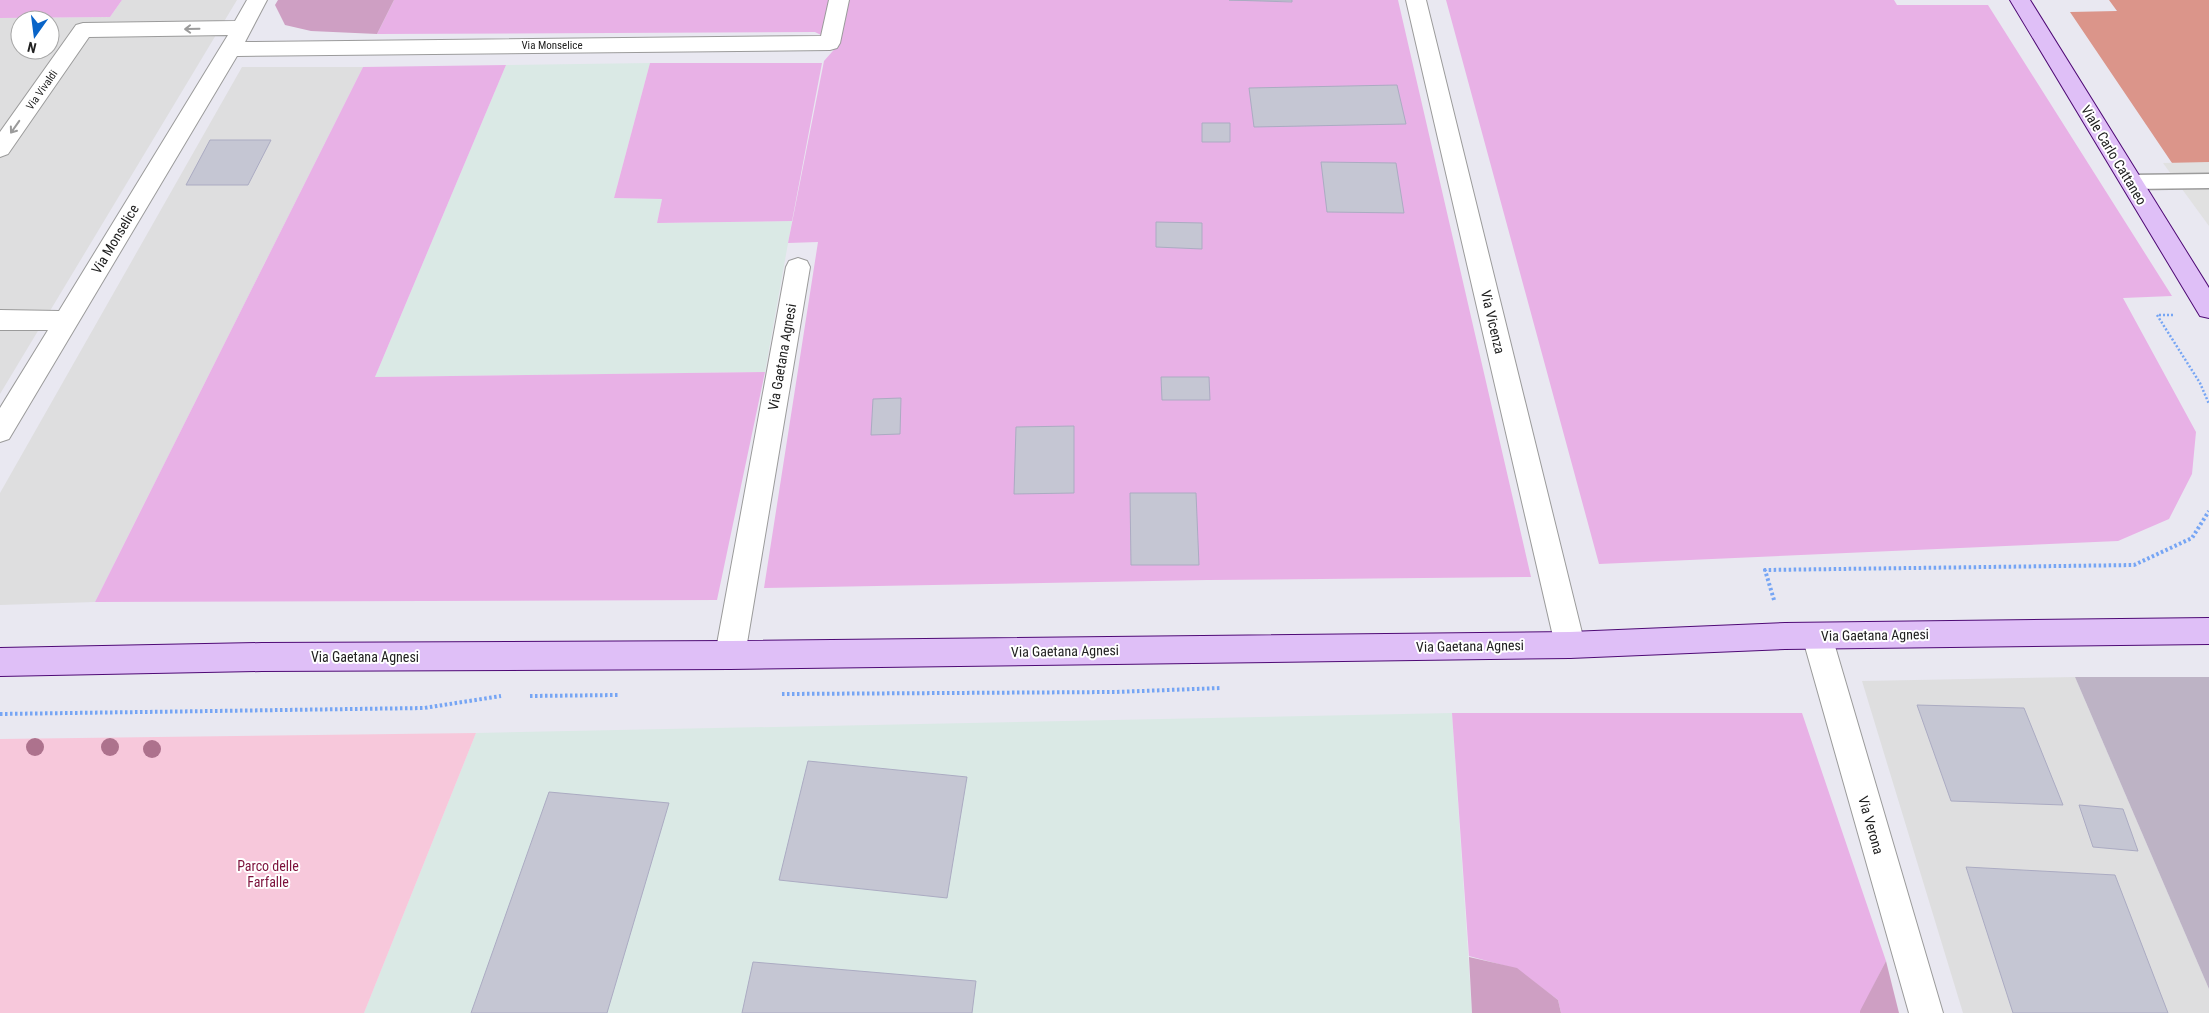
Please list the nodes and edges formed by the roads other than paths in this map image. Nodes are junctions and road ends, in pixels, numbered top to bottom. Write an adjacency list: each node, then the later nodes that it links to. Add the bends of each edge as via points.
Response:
1 (257, 0): 5 (street, Via Monselice)
2 (838, 0): 6 (street, Via Monselice, via 830,44)
3 (1416, 0): 17 (street, Via Vicenza)
4 (2020, 0): 9 (street, Viale Carlo Cattaneo)
5 (241, 28): 6 (street, Via Monselice); 7 (street, Via Vivaldi, one-way to 7, via 83,30)
6 (231, 49): 13 (street, Via Monselice)
7 (0, 149)
8 (2209, 181): 9 (lane)
9 (2131, 182): 11 (street, Viale Carlo Cattaneo)
10 (798, 267): 18 (street, Via Gaetana Agnesi)
11 (2209, 309)
12 (0, 320): 13 (street)
13 (65, 321): 14 (street, Via Monselice)
14 (0, 431)
15 (2209, 631): 16 (street, Via Gaetana Agnesi)
16 (1817, 636): 17 (street, Via Gaetana Agnesi); 20 (street, Via Verona)
17 (1570, 644): 18 (street, Via Gaetana Agnesi)
18 (730, 655): 19 (street, Via Gaetana Agnesi)
19 (0, 662)
20 (1926, 1013)

